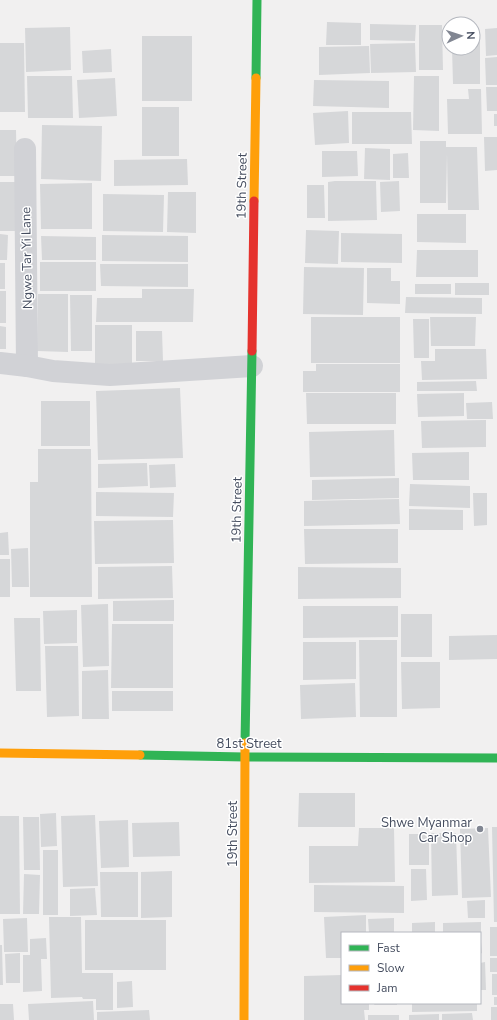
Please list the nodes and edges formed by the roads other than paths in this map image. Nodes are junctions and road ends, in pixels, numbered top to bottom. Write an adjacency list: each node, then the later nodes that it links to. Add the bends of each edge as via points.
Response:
1 (257, 0): 5 (street, 19th Street)
2 (25, 149): 4 (street, Ngwe Tar Yi Lane)
3 (0, 363): 4 (street)
4 (27, 366): 5 (street, via 53,371 110,375)
5 (252, 366): 7 (street, 19th Street)
6 (0, 753): 7 (street, 81st Street)
7 (245, 757): 8 (street, 81st Street); 9 (street, 19th Street)
8 (497, 758)
9 (244, 1020)

